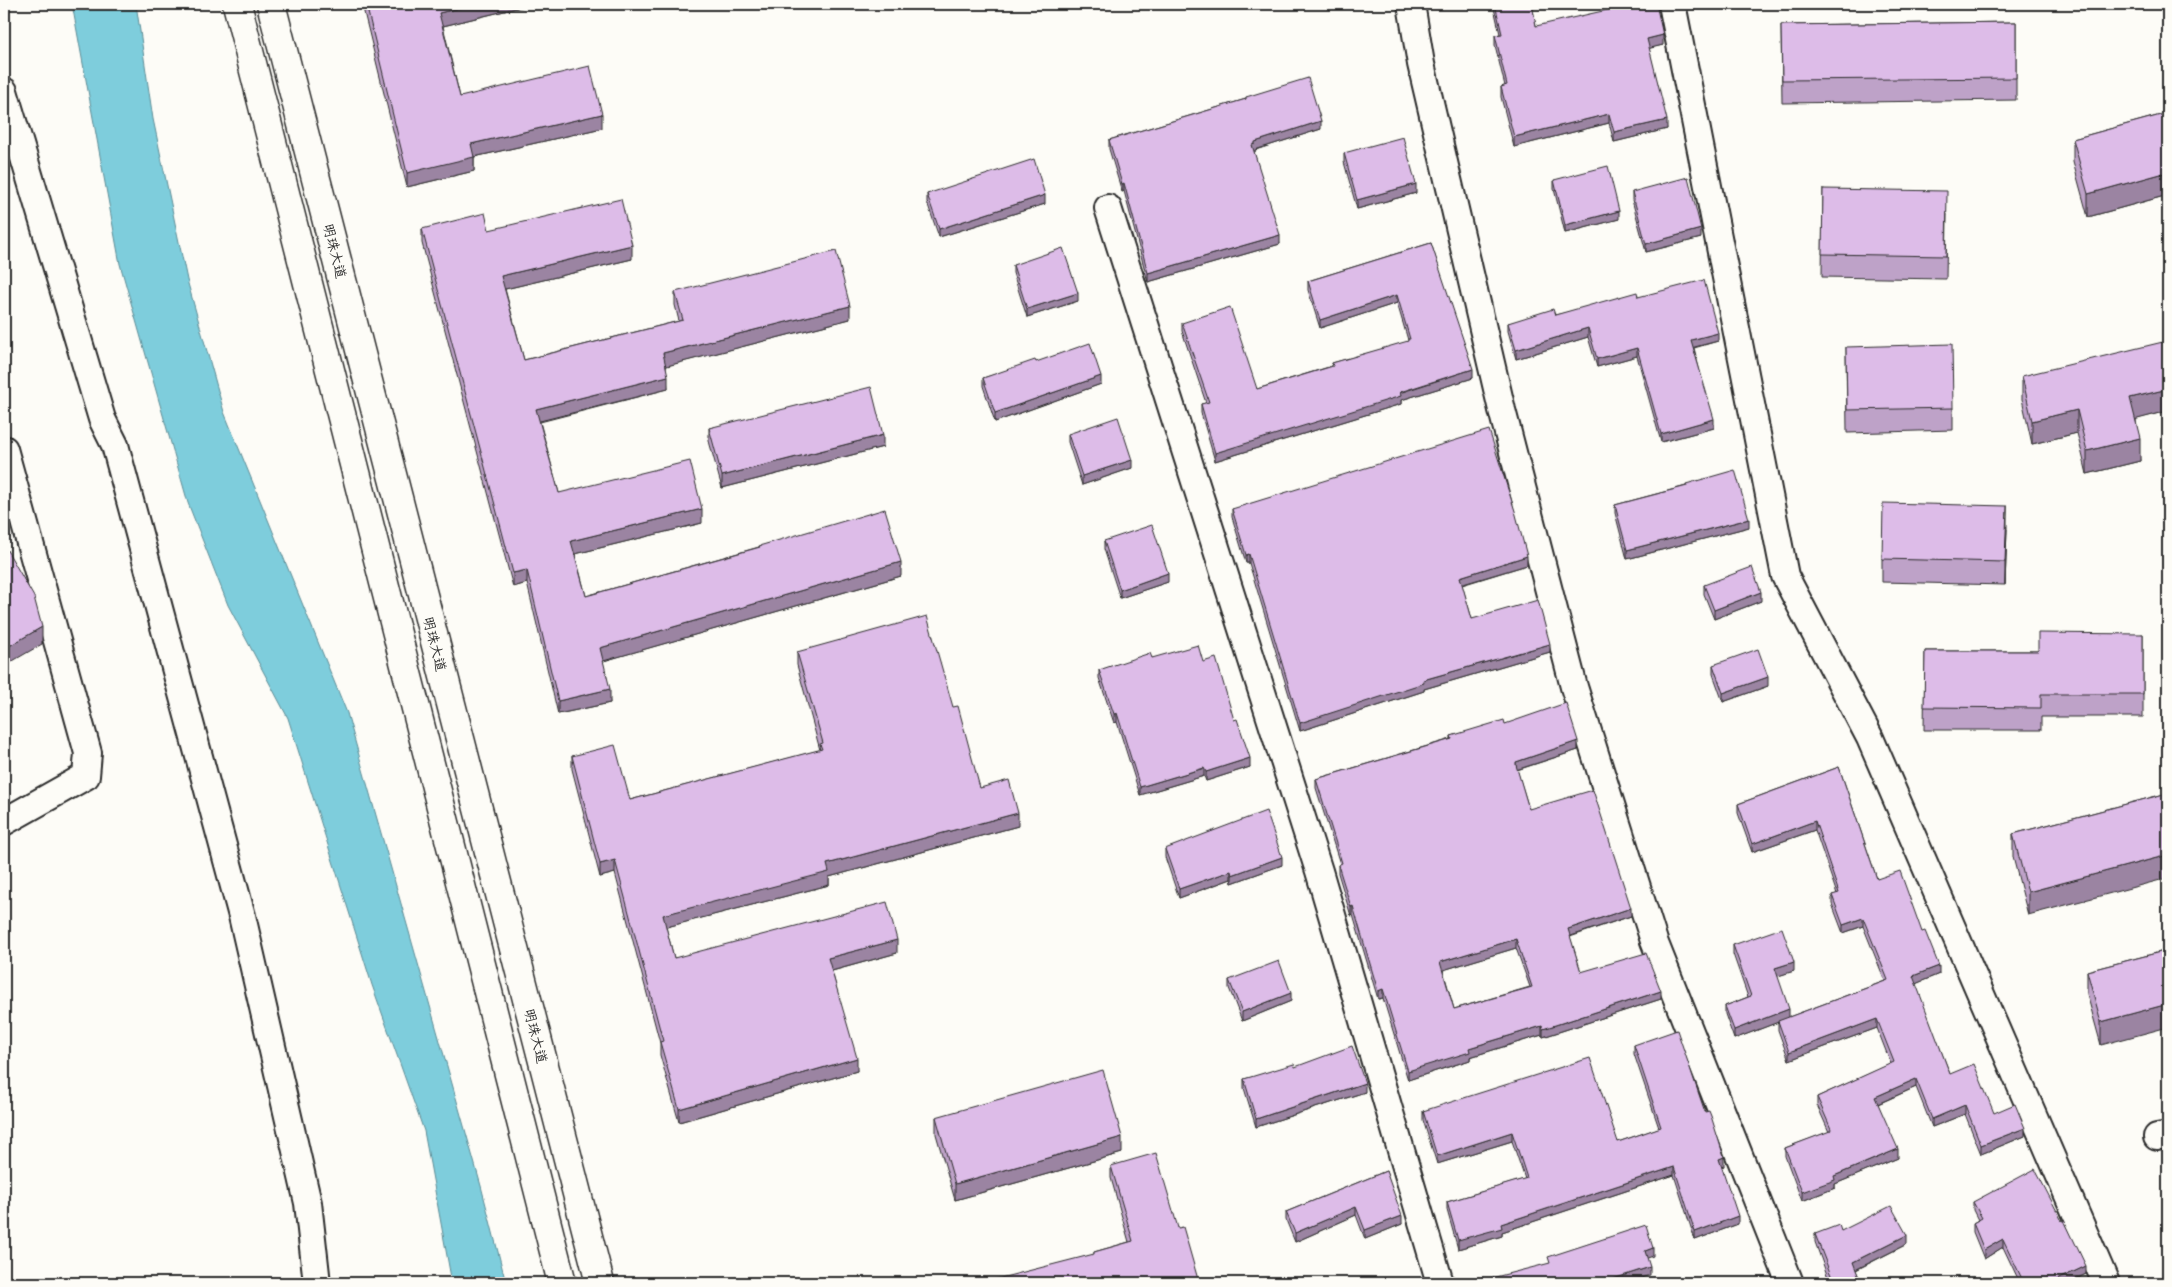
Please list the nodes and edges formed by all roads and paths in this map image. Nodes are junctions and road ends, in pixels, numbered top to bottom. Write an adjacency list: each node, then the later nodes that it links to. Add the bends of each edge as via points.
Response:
1 (237, 4): 10 (main road)
2 (271, 4): 11 (main road, 明珠大道)
3 (1411, 4): 13 (street, via 1421,64 1502,410 1574,687 1654,941)
4 (1672, 4): 14 (street, via 1785,576 1870,738)
5 (4, 91): 9 (street, via 102,419 115,445 242,916 308,1202)
6 (1108, 208): 12 (street, via 1319,871)
7 (4, 449): 8 (street, via 88,754 86,776)
8 (4, 822)
9 (317, 1283)
10 (562, 1283)
11 (600, 1283)
12 (1440, 1283)
13 (1790, 1283)
14 (2106, 1283)

